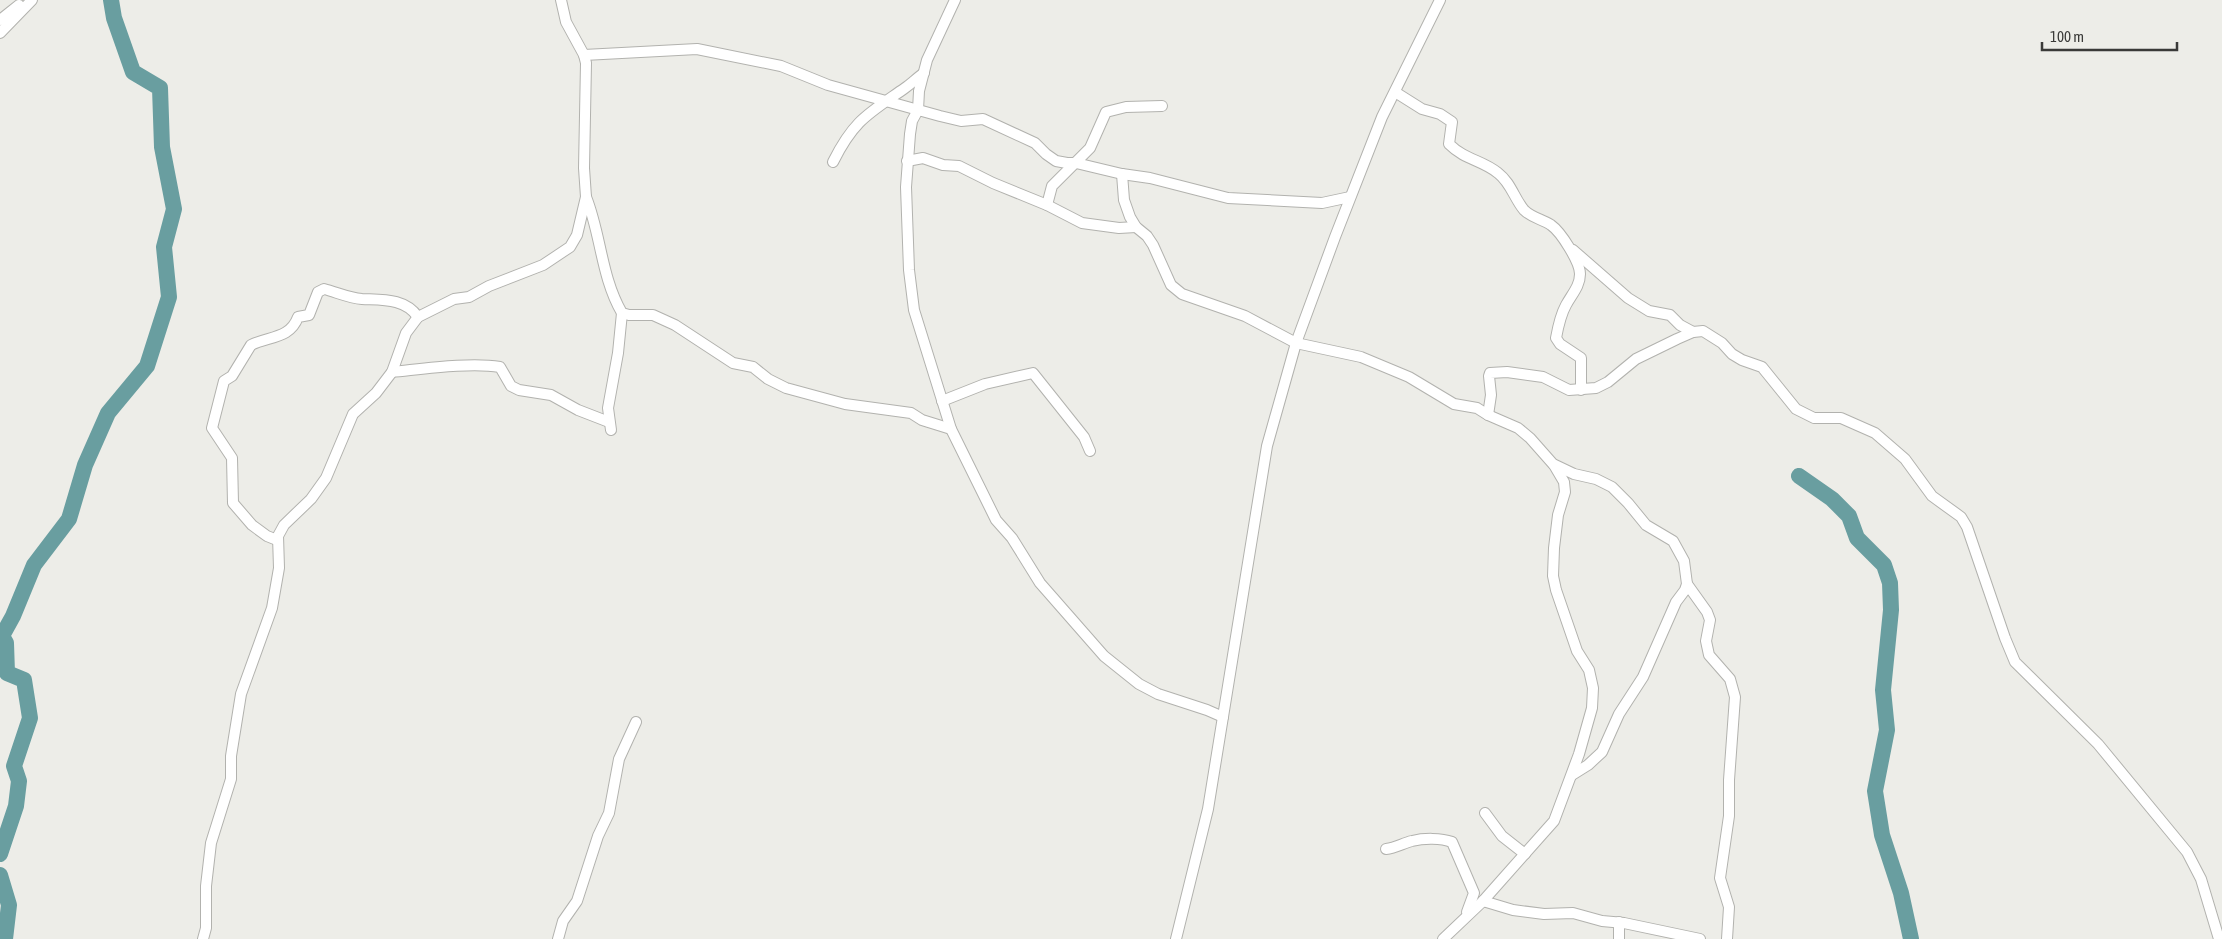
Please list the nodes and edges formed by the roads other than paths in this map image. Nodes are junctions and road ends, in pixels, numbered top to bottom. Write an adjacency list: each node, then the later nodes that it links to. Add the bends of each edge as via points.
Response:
1 (25, 0): 6 (street)
2 (32, 0): 7 (street)
3 (561, 0): 8 (street, via 566,22)
4 (955, 0): 9 (street)
5 (1440, 0): 10 (street)
6 (0, 20)
7 (0, 33)
8 (584, 56): 11 (street, via 697,49 781,66); 19 (street)
9 (924, 73): 11 (street); 13 (street)
10 (1395, 92): 18 (street); 22 (street, via 1422,110 1448,118 1452,122 1449,144 1458,153 1502,177 1513,188 1524,210 1551,225)
11 (883, 102): 13 (street); 15 (street, via 853,128)
12 (1162, 106): 16 (street, via 1126,107 1106,112 1090,148)
13 (918, 110): 14 (street, via 912,121); 16 (street, via 961,121 983,119 995,123 1035,143 1056,161)
14 (907, 161): 20 (street, via 922,158 959,166); 29 (street, via 906,208 914,310)
15 (833, 162)
16 (1076, 163): 17 (street); 20 (street, via 1052,186)
17 (1122, 174): 18 (street, via 1169,182 1228,198 1322,203); 21 (street, via 1124,200)
18 (1350, 196): 26 (street)
19 (586, 197): 23 (street, via 594,217 600,253); 24 (street, via 577,235 570,247 543,265 469,297 454,298)
20 (1047, 205): 21 (street, via 1082,223)
21 (1136, 227): 26 (street, via 1153,245 1174,288 1192,298 1258,322)
22 (1567, 246): 25 (street, via 1628,298 1649,311 1670,315); 28 (street, via 1578,265 1579,282 1566,306 1556,338 1581,358)
23 (622, 313): 27 (street, via 608,408 610,426 551,395 511,386 500,367 451,366); 31 (street, via 653,316 674,325 733,364 753,367 786,388 845,404 911,413)
24 (418, 317): 27 (street, via 406,334); 34 (street, via 409,306 379,298 361,299 324,289 318,292 309,316 298,317 296,324 284,335 251,345 232,376 224,381 212,428 232,458 233,503 252,524)
25 (1694, 332): 28 (street, via 1636,358 1608,382); 54 (street, via 1712,335 1742,360 1762,367 1796,409 1814,418 1841,418 1875,433 1905,459 1932,496 1961,517 2015,662 2098,744 2187,852 2201,879)
26 (1296, 343): 30 (street, via 1361,357 1409,377 1454,404 1478,408); 36 (street, via 1268,446)
27 (392, 372): 34 (street, via 376,393 353,414 326,478 311,499 284,525)
28 (1581, 390): 30 (street, via 1569,390 1537,376 1495,371 1489,376)
29 (942, 401): 31 (street); 32 (street, via 985,384 1034,373 1084,438)
30 (1488, 415): 33 (street, via 1525,433)
31 (951, 429): 36 (street, via 996,520 1012,538 1040,583 1104,656 1139,684 1158,694)
32 (1090, 451)
33 (1553, 464): 35 (street, via 1612,487 1646,525 1673,541 1684,561); 38 (street, via 1564,482 1565,492 1554,548 1556,590 1577,651 1589,670 1594,700)
34 (277, 540): 47 (street, via 279,568 272,608 241,694 231,756 231,779 211,843)
35 (1688, 584): 38 (street, via 1602,752); 53 (street, via 1710,620 1706,648 1730,679 1735,697 1729,816 1720,870 1729,907)
36 (1223, 717): 49 (street, via 1208,809)
37 (636, 722): 48 (street, via 618,759 609,813 577,901 563,921)
38 (1572, 775): 41 (street, via 1554,821)
39 (1485, 813): 41 (street, via 1502,836)
40 (1386, 849): 43 (street, via 1412,841 1452,842)
41 (1525, 854): 42 (street)
42 (1498, 882): 43 (street); 44 (street)
43 (1474, 892): 45 (street)
44 (1483, 901): 45 (street); 46 (street, via 1513,910 1573,913)
45 (1464, 917): 50 (street)
46 (1619, 922): 51 (street); 52 (street)
47 (203, 939)
48 (558, 939)
49 (1176, 939)
50 (1443, 939)
51 (1619, 939)
52 (1700, 939)
53 (1727, 939)
54 (2219, 939)

